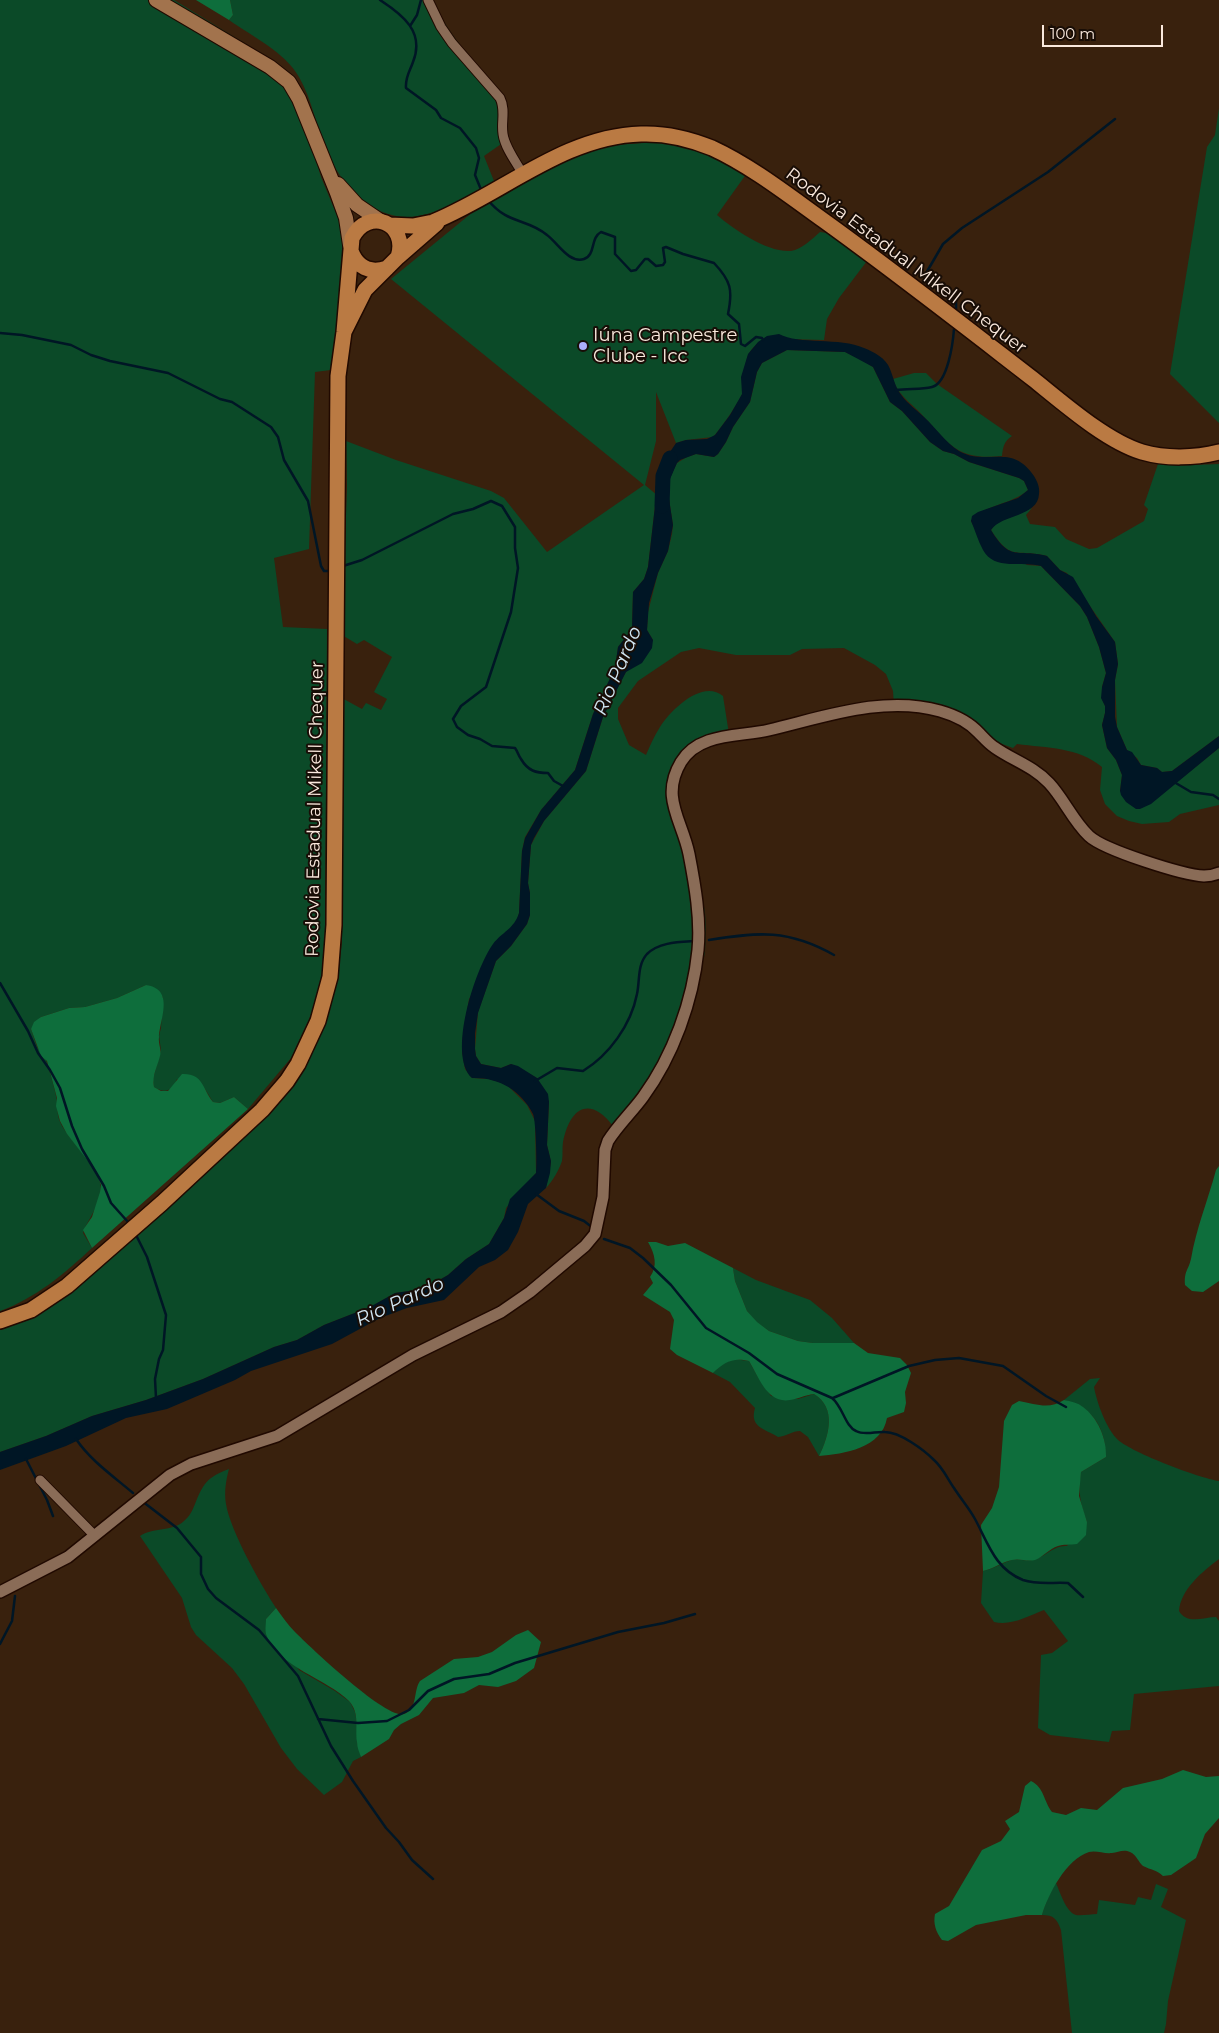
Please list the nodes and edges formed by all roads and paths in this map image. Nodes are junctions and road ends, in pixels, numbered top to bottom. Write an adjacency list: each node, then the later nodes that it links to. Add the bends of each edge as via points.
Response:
1 (156, 0): 3 (main road, via 270,67 289,82)
2 (428, 0): 4 (street, via 452,43 500,98 505,142)
3 (329, 171): 6 (main road, via 357,205); 7 (main road, via 343,206)
4 (523, 174): 5 (main road, Rodovia Estadual Mikell Chequer); 11 (main road, Rodovia Estadual Mikell Chequer, via 562,155 610,139 641,134 674,136 696,142 735,160 808,209 902,276 1113,438 1142,452 1170,457)
5 (444, 217): 6 (main road, via 419,226); 8 (main road)
6 (386, 223): 7 (main road, via 360,225 352,238); 8 (main road, via 398,236)
7 (351, 248): 9 (main road, via 353,258 362,267 374,271); 10 (main road)
8 (398, 257): 9 (main road)
9 (386, 268): 10 (main road, via 365,290)
10 (344, 332): 13 (main road, Rodovia Estadual Mikell Chequer, via 338,386 334,925 331,970 313,1036 287,1081 262,1110 162,1203 67,1286 31,1310)
11 (1219, 452)
12 (1219, 873): 15 (street, via 1191,874 1116,851 1093,839 1039,772 996,749 966,722 941,711 909,705 852,710 702,744 680,762 672,797 677,822 689,851 698,914 698,953 688,1000 661,1068 644,1096 608,1141 603,1198 598,1225 591,1240 501,1312 413,1355 276,1436 191,1464 170,1475)
13 (0, 1321)
14 (40, 1480): 15 (street)
15 (95, 1536): 16 (street, via 68,1557)
16 (0, 1592)

